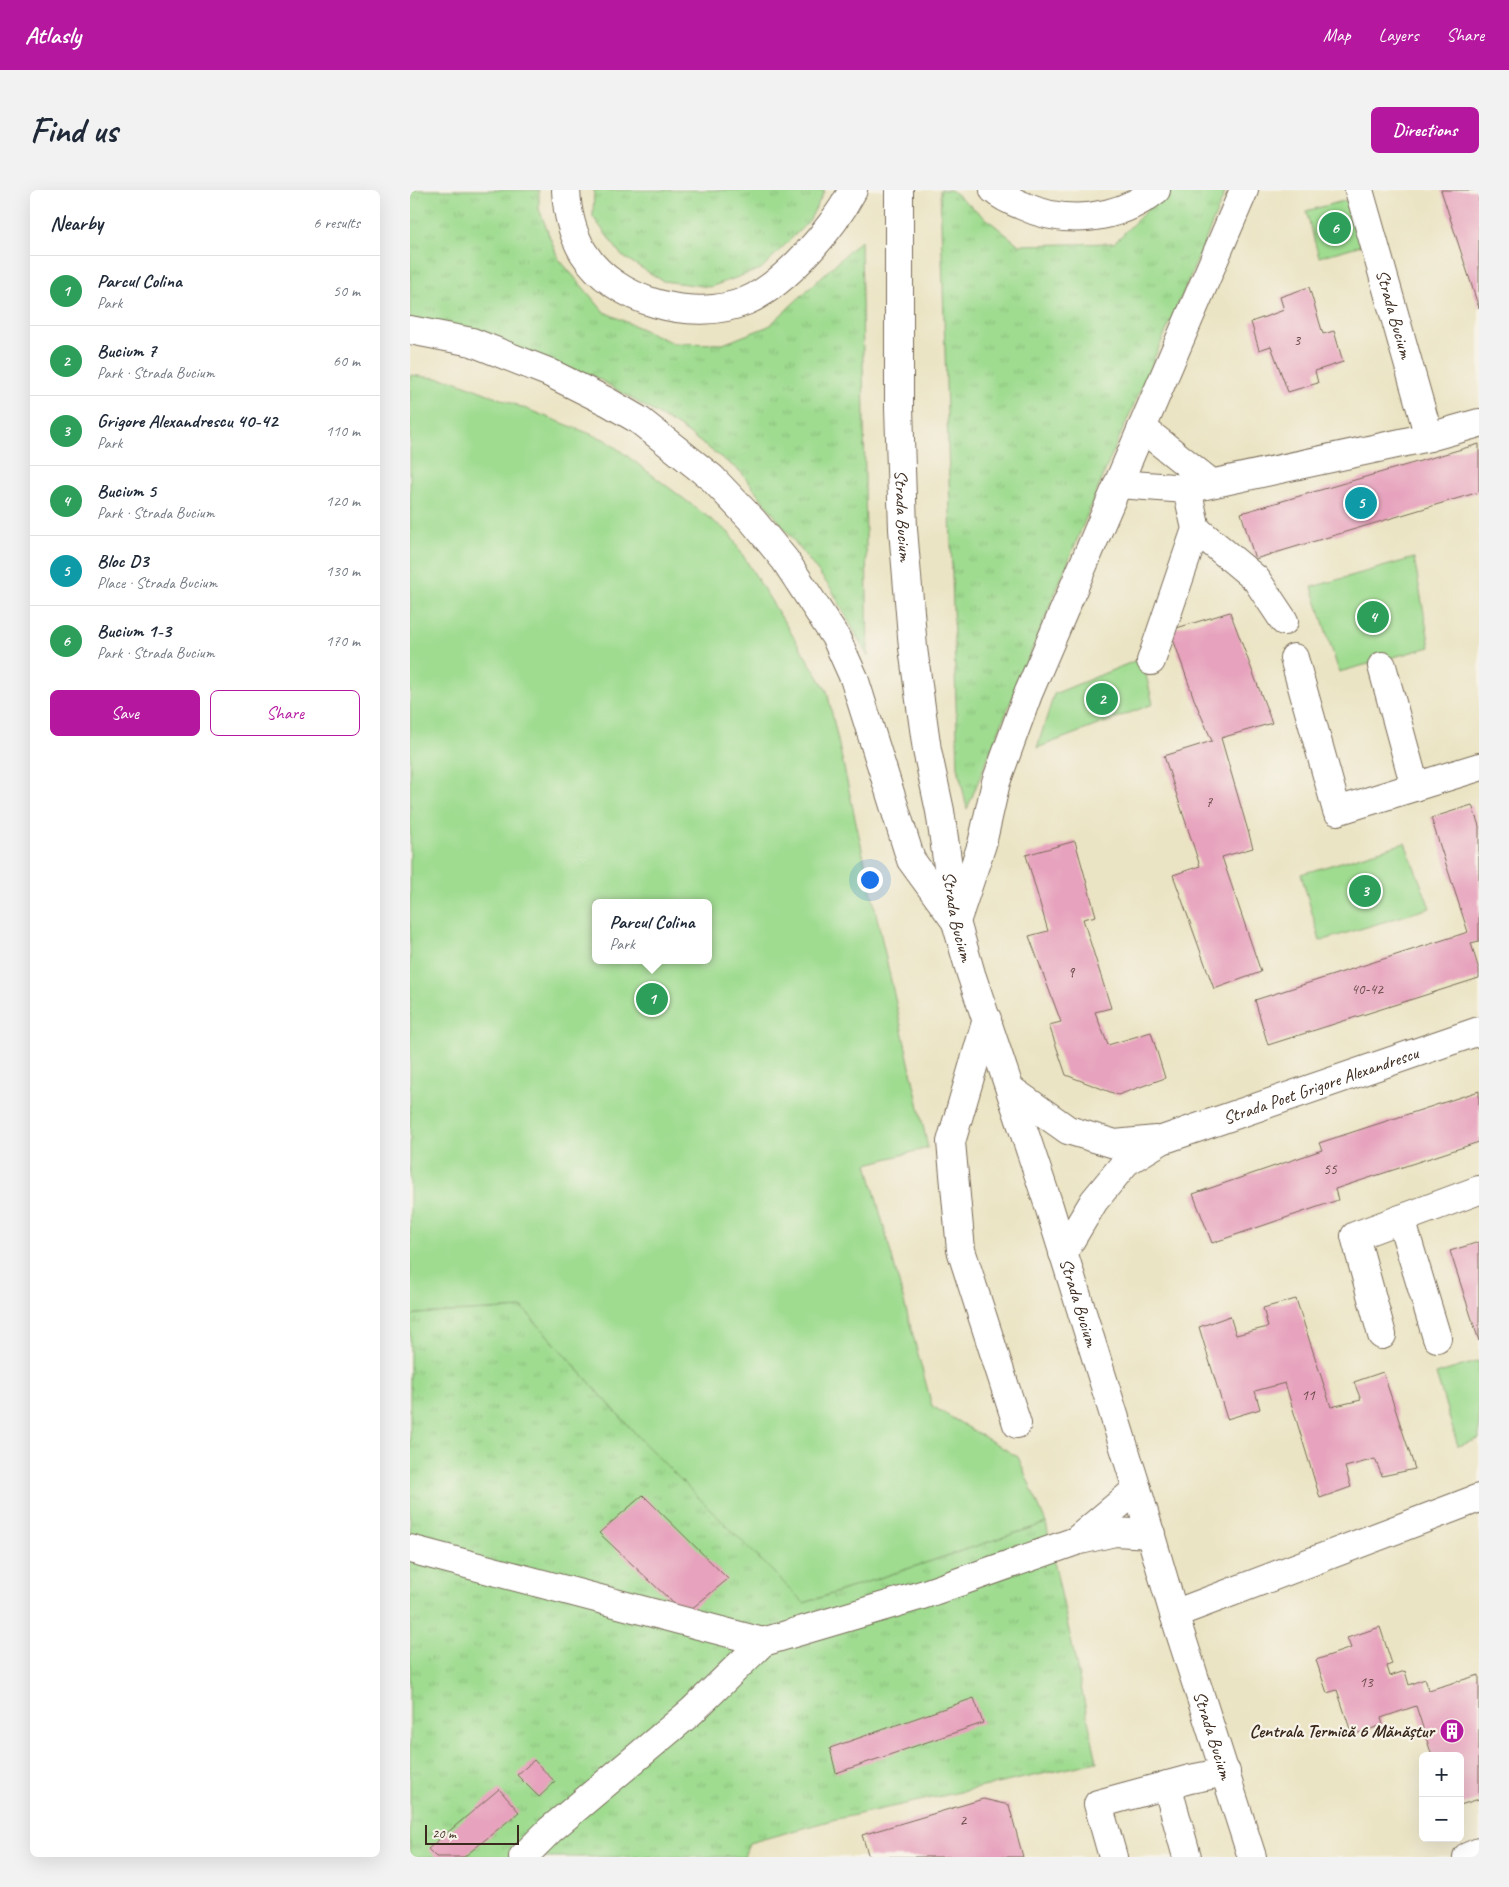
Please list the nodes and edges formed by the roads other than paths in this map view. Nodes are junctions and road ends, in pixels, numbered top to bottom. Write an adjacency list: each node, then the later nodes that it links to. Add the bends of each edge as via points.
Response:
1 (566, 190): 2 (main road, via 572,226 584,252 604,276 625,292 651,302 702,310 747,301 770,288 804,256 843,208)
2 (853, 190)
3 (899, 190): 21 (main road, Strada Bucium, via 899,408 904,539 920,700)
4 (994, 190): 5 (main road, via 1031,210 1064,218 1090,218 1116,211)
5 (1156, 190)
6 (1244, 190): 10 (main road)
7 (1359, 190): 11 (main road, Strada Bucium)
8 (410, 330): 21 (main road, via 472,342 548,372 608,402 639,420 712,478 752,521 785,560 836,638 854,678 911,860)
9 (1479, 423): 11 (main road)
10 (1142, 428): 12 (main road); 13 (main road)
11 (1429, 437): 13 (main road)
12 (1118, 484): 13 (main road); 21 (main road, via 1028,694 996,782 982,844)
13 (1199, 486): 14 (main road)
14 (1196, 529): 15 (main road, via 1256,579); 17 (main road)
15 (1284, 621)
16 (1294, 658): 20 (main road, via 1337,812)
17 (1151, 661)
18 (1382, 666): 20 (main road)
19 (1479, 768): 20 (main road)
20 (1415, 787)
21 (956, 922): 22 (main road, Strada Bucium)
22 (987, 1019): 24 (main road, Strada Bucium); 31 (main road, via 951,1142 961,1250)
23 (1479, 1031): 25 (main road, Strada Poet Grigore Alexandrescu)
24 (1010, 1089): 25 (main road, via 1068,1130 1115,1144); 28 (main road, Strada Bucium)
25 (1162, 1140): 28 (main road, via 1126,1162 1094,1201)
26 (1479, 1190): 27 (main road)
27 (1401, 1219): 29 (main road, via 1354,1236); 30 (main road)
28 (1063, 1253): 32 (main road, Strada Bucium)
29 (1382, 1335)
30 (1437, 1338)
31 (1017, 1424)
32 (1137, 1489): 34 (main road, Strada Bucium); 35 (main road)
33 (1477, 1506): 37 (main road)
34 (1151, 1534): 35 (main road, via 1115,1532); 37 (main road, Strada Bucium)
35 (1076, 1541): 38 (main road, via 922,1595)
36 (410, 1549): 38 (main road)
37 (1174, 1614): 39 (main road, Strada Bucium)
38 (763, 1642): 42 (main road, via 692,1711 550,1830)
39 (1226, 1772): 40 (main road); 45 (main road, Strada Bucium)
40 (1167, 1785): 43 (main road, via 1098,1804); 44 (main road)
41 (1479, 1852): 46 (main road)
42 (523, 1857)
43 (1113, 1857)
44 (1188, 1857)
45 (1252, 1857)
46 (1467, 1857)

